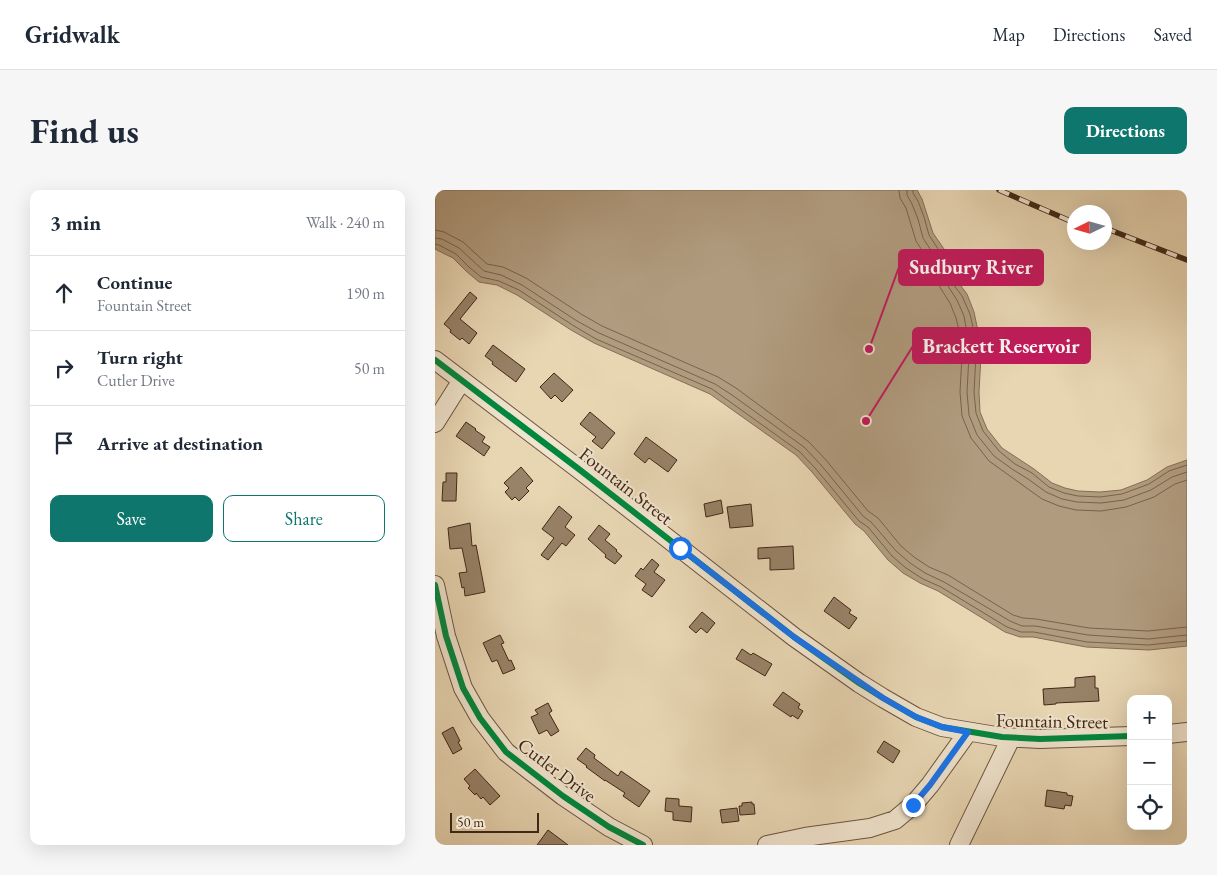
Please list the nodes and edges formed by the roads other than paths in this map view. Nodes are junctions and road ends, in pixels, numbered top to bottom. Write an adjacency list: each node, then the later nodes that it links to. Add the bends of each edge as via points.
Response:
1 (435, 360): 2 (street, Fountain Street)
2 (462, 380): 3 (street); 5 (street, Fountain Street, via 794,637 859,683 916,717)
3 (435, 423)
4 (435, 586): 10 (street, Cutler Drive, via 463,688 480,718 506,752 563,796)
5 (968, 732): 9 (street, Fountain Street); 11 (street, via 930,785 895,820 870,828)
6 (1187, 732): 7 (street)
7 (1172, 734)
8 (1127, 736): 9 (street, Fountain Street)
9 (1011, 738): 12 (street)
10 (643, 845)
11 (767, 845)
12 (959, 845)

